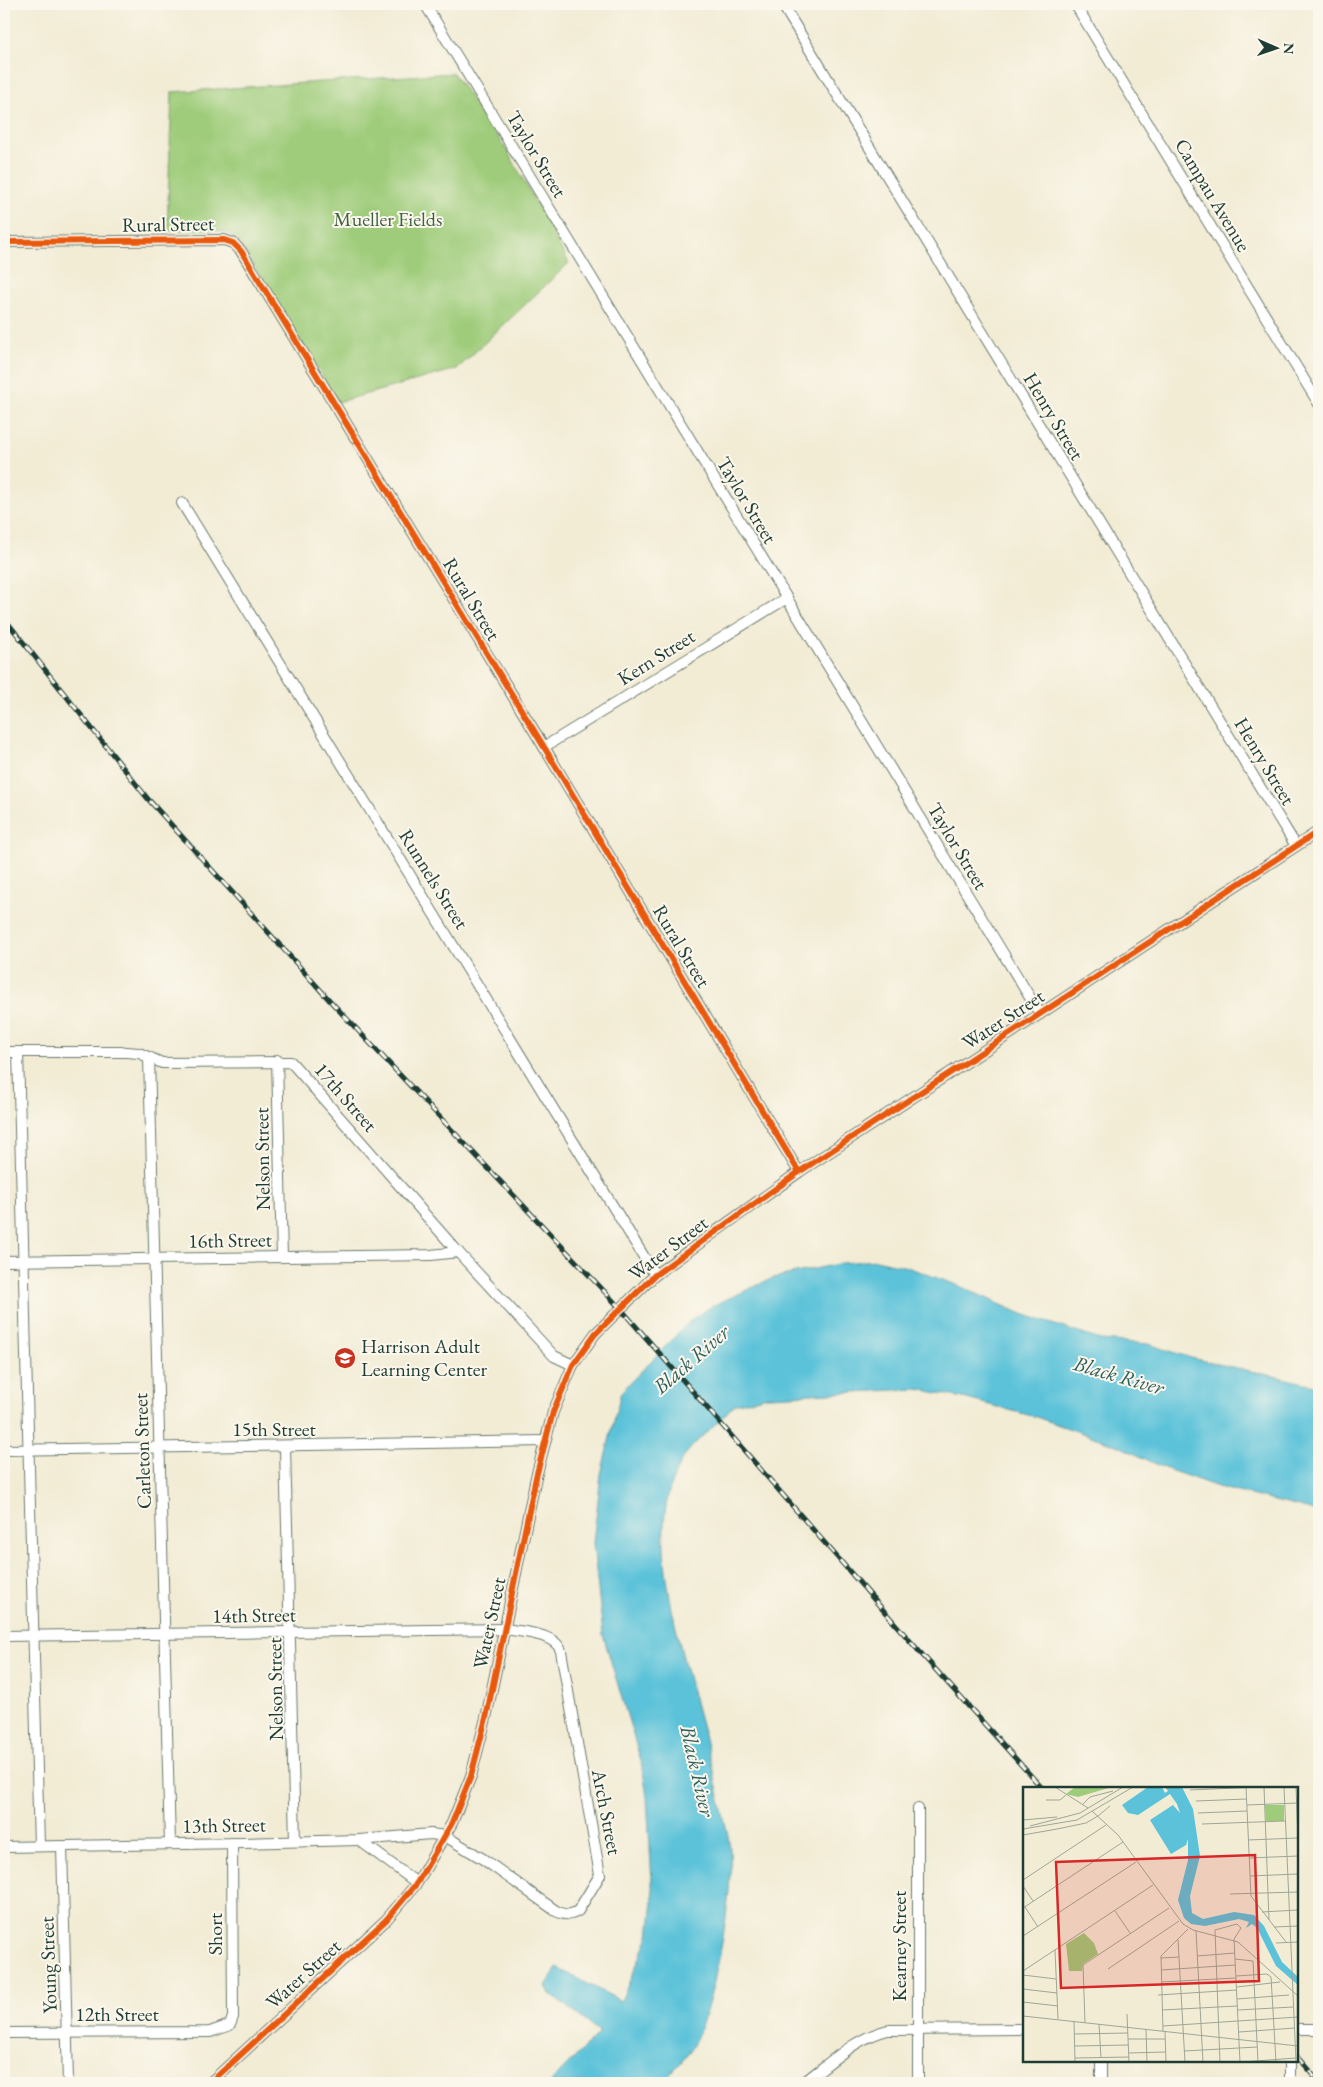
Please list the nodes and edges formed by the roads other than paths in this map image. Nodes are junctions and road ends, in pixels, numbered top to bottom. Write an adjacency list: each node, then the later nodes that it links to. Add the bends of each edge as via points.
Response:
1 (425, 4): 7 (street, Taylor Street)
2 (782, 4): 10 (street, Henry Street)
3 (1075, 4): 5 (street, Campau Avenue)
4 (4, 242): 8 (street, Rural Street, via 224,240 233,243 241,251)
5 (1319, 404)
6 (182, 503): 22 (street, Runnels Street)
7 (787, 598): 8 (street, Kern Street); 11 (street, Taylor Street)
8 (544, 747): 16 (street, Rural Street)
9 (1319, 831): 10 (street, Water Street)
10 (1296, 846): 11 (street, Water Street)
11 (1040, 1014): 16 (street, Water Street)
12 (4, 1052): 13 (street, 17th Street)
13 (18, 1052): 14 (street, 17th Street, via 126,1052); 21 (street)
14 (149, 1057): 15 (street, 17th Street, via 162,1063); 19 (street, Carleton Street)
15 (277, 1060): 17 (street, 17th Street, via 291,1062 296,1067); 18 (street, Nelson Street)
16 (799, 1172): 22 (street, Water Street)
17 (458, 1252): 18 (street, 16th Street); 23 (street, 17th Street, via 554,1356)
18 (282, 1256): 19 (street, 16th Street)
19 (154, 1260): 21 (street, 16th Street); 26 (street, Carleton Street)
20 (4, 1261): 21 (street, 16th Street)
21 (24, 1261): 28 (street)
22 (655, 1275): 23 (street, Water Street, via 595,1334)
23 (573, 1365): 24 (street, Water Street, via 553,1412)
24 (545, 1441): 25 (street, 15th Street); 29 (street, Water Street)
25 (285, 1447): 26 (street, 15th Street); 30 (street, Nelson Street)
26 (160, 1448): 28 (street, 15th Street); 31 (street, Carleton Street)
27 (4, 1450): 28 (street, 15th Street)
28 (28, 1450): 33 (street)
29 (505, 1629): 30 (street, 14th Street); 35 (street, Water Street, via 471,1776); 35 (street, Arch Street, via 552,1639 558,1644 599,1862 599,1880 578,1911 562,1914)
30 (291, 1632): 31 (street, 14th Street); 37 (street, Nelson Street)
31 (164, 1634): 33 (street, 14th Street); 39 (street, Carleton Street)
32 (4, 1636): 33 (street, 14th Street)
33 (33, 1636): 40 (street)
34 (918, 1808): 48 (street, Kearney Street)
35 (445, 1836): 36 (street, 13th Street, via 432,1834); 43 (street, Water Street)
36 (359, 1840): 37 (street, 13th Street); 43 (street)
37 (295, 1841): 38 (street, 13th Street)
38 (232, 1843): 39 (street, 13th Street); 44 (street, Short, via 233,2018)
39 (170, 1844): 41 (street, 13th Street)
40 (39, 1846): 41 (street, 13th Street); 42 (street, 13th Street)
41 (62, 1846): 49 (street, Young Street)
42 (4, 1847)
43 (417, 1883): 54 (street, Water Street, via 386,1920)
44 (230, 2025): 49 (street, 12th Street, via 210,2032)
45 (1023, 2029): 48 (street)
46 (1298, 2029): 47 (street)
47 (1319, 2029)
48 (917, 2030): 55 (street, via 888,2030 872,2034); 56 (street, Kearney Street)
49 (67, 2032): 50 (street, 12th Street); 53 (street, Young Street)
50 (4, 2033)
51 (1101, 2062): 57 (street)
52 (1290, 2062): 58 (street)
53 (68, 2083)
54 (210, 2083)
55 (803, 2083)
56 (918, 2083)
57 (1101, 2083)
58 (1290, 2083)

